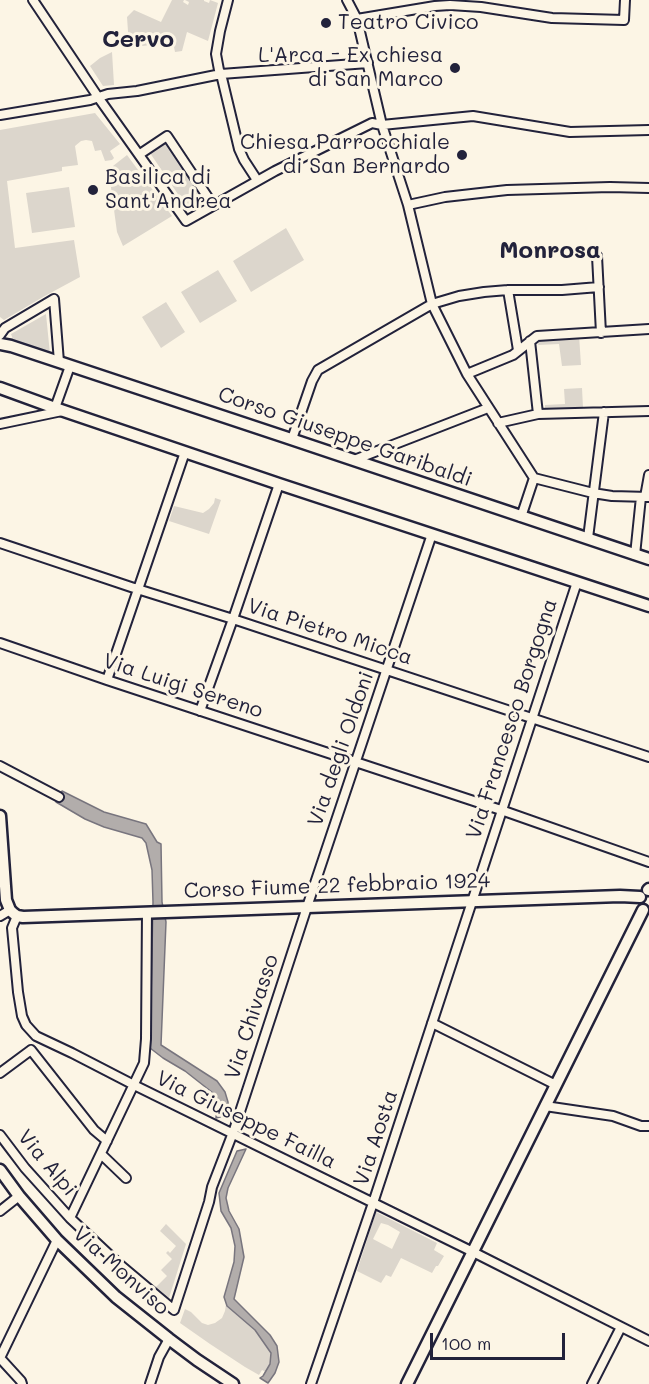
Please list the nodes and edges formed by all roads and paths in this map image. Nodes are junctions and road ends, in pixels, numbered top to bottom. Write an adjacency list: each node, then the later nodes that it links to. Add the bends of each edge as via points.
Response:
1 (33, 0): 9 (street)
2 (228, 0): 8 (street, via 216,54)
3 (347, 0): 6 (street)
4 (625, 0): 5 (street, via 624,20 552,18)
5 (450, 3): 6 (street)
6 (357, 19): 7 (street)
7 (368, 63): 8 (street); 11 (street)
8 (221, 74): 9 (street); 14 (street, via 241,154)
9 (98, 97): 10 (street); 13 (street)
10 (0, 115)
11 (382, 125): 12 (street, via 473,116 570,132); 14 (street, via 372,123); 17 (street)
12 (649, 130)
13 (140, 154): 16 (street, via 186,221); 16 (street, via 167,136)
14 (258, 180): 16 (street)
15 (649, 188): 17 (street, via 507,190)
16 (213, 205)
17 (408, 205): 21 (street)
18 (597, 255): 19 (street)
19 (598, 287): 20 (street); 23 (street)
20 (508, 290): 21 (street); 27 (street)
21 (432, 304): 29 (street); 38 (street, via 318,370)
22 (649, 329): 23 (street)
23 (601, 333): 25 (street, via 537,336)
24 (0, 335): 28 (street, via 5,328 54,299)
25 (530, 341): 27 (street); 35 (street)
26 (0, 344): 28 (main road, Corso Giuseppe Garibaldi)
27 (518, 350): 29 (street)
28 (65, 364): 32 (street); 38 (main road, Corso Giuseppe Garibaldi)
29 (467, 374): 31 (street)
30 (0, 388): 32 (main road)
31 (488, 408): 36 (street); 40 (street)
32 (58, 410): 37 (street); 39 (main road)
33 (649, 411): 34 (street)
34 (604, 412): 35 (street); 44 (street)
35 (538, 414): 36 (street)
36 (498, 423): 42 (street)
37 (0, 424)
38 (292, 439): 40 (main road, Corso Giuseppe Garibaldi)
39 (185, 452): 43 (main road); 53 (street)
40 (352, 461): 46 (main road, Corso Giuseppe Garibaldi)
41 (649, 475): 45 (street)
42 (534, 477): 44 (street); 46 (street)
43 (279, 484): 47 (main road); 55 (street)
44 (593, 493): 45 (street); 48 (street)
45 (645, 497): 50 (street)
46 (521, 517): 48 (main road, Corso Giuseppe Garibaldi)
47 (432, 534): 52 (main road); 57 (street, Via degli Oldoni)
48 (588, 538): 50 (main road, Corso Giuseppe Garibaldi)
49 (0, 543): 53 (street, Via Pietro Micca)
50 (635, 555): 51 (main road, Corso Giuseppe Garibaldi)
51 (649, 559)
52 (577, 582): 54 (main road); 60 (street, Via Francesco Borgogna)
53 (138, 590): 55 (street, Via Pietro Micca); 58 (street)
54 (649, 606)
55 (233, 619): 57 (street, Via Pietro Micca); 59 (street)
56 (0, 643): 58 (street, Via Luigi Sereno)
57 (386, 670): 60 (street, Via Pietro Micca); 62 (street, Via degli Oldoni)
58 (107, 680): 59 (street, Via Luigi Sereno)
59 (200, 711): 62 (street, Via Luigi Sereno)
60 (531, 718): 61 (street, Via Pietro Micca); 65 (street, Via Francesco Borgogna)
61 (649, 757)
62 (355, 762): 65 (street, Via Luigi Sereno); 70 (street, Via degli Oldoni)
63 (0, 766): 64 (street)
64 (59, 797)
65 (501, 810): 67 (street, Via Luigi Sereno); 69 (street, Via Francesco Borgogna)
66 (0, 816): 73 (main road, via 5,893)
67 (649, 862)
68 (646, 892): 69 (main road, Corso Fiume 22 febbraio 1924); 72 (main road, via 639,905)
69 (471, 902): 70 (main road, Corso Fiume 22 febbraio 1924); 75 (street, Via Aosta)
70 (307, 907): 71 (main road, Corso Fiume 22 febbraio 1924); 83 (street, Via Chivasso)
71 (150, 912): 73 (main road, Corso Fiume 22 febbraio 1924, via 36,917); 79 (street, via 144,1063)
72 (646, 912): 80 (main road)
73 (14, 913): 74 (street); 76 (street, via 13,943 22,1016)
74 (0, 916)
75 (432, 1023): 80 (street); 90 (street, Via Aosta)
76 (36, 1036): 77 (street); 79 (street, Via Giuseppe Failla)
77 (31, 1050): 78 (street); 85 (street, via 94,1131)
78 (0, 1073)
79 (134, 1085): 83 (street, Via Giuseppe Failla); 85 (street)
80 (556, 1085): 81 (main road)
81 (545, 1106): 82 (street, via 614,1116); 94 (main road)
82 (649, 1126)
83 (233, 1133): 90 (street, Via Giuseppe Failla); 95 (street, Via Chivasso)
84 (0, 1135): 92 (street, Via Alpi)
85 (107, 1141): 86 (street)
86 (101, 1154): 88 (street); 92 (street)
87 (0, 1170): 89 (main road, Via Monviso)
88 (126, 1178)
89 (19, 1196): 91 (street); 93 (main road, Via Monviso)
90 (373, 1203): 94 (street, Via Giuseppe Failla); 103 (street, Via Aosta)
91 (0, 1211)
92 (70, 1218): 95 (street, Via Alpi)
93 (57, 1240): 97 (main road, Via Monviso, via 116,1297); 99 (street)
94 (473, 1251): 96 (street, Via Giuseppe Failla); 104 (main road)
95 (174, 1310)
96 (621, 1327): 98 (street, Via Giuseppe Failla); 105 (street)
97 (169, 1339): 101 (street); 102 (main road, Via Monviso)
98 (649, 1341)
99 (0, 1358): 100 (street)
100 (22, 1384)
101 (150, 1384)
102 (232, 1384)
103 (311, 1384)
104 (407, 1384)
105 (592, 1384)

